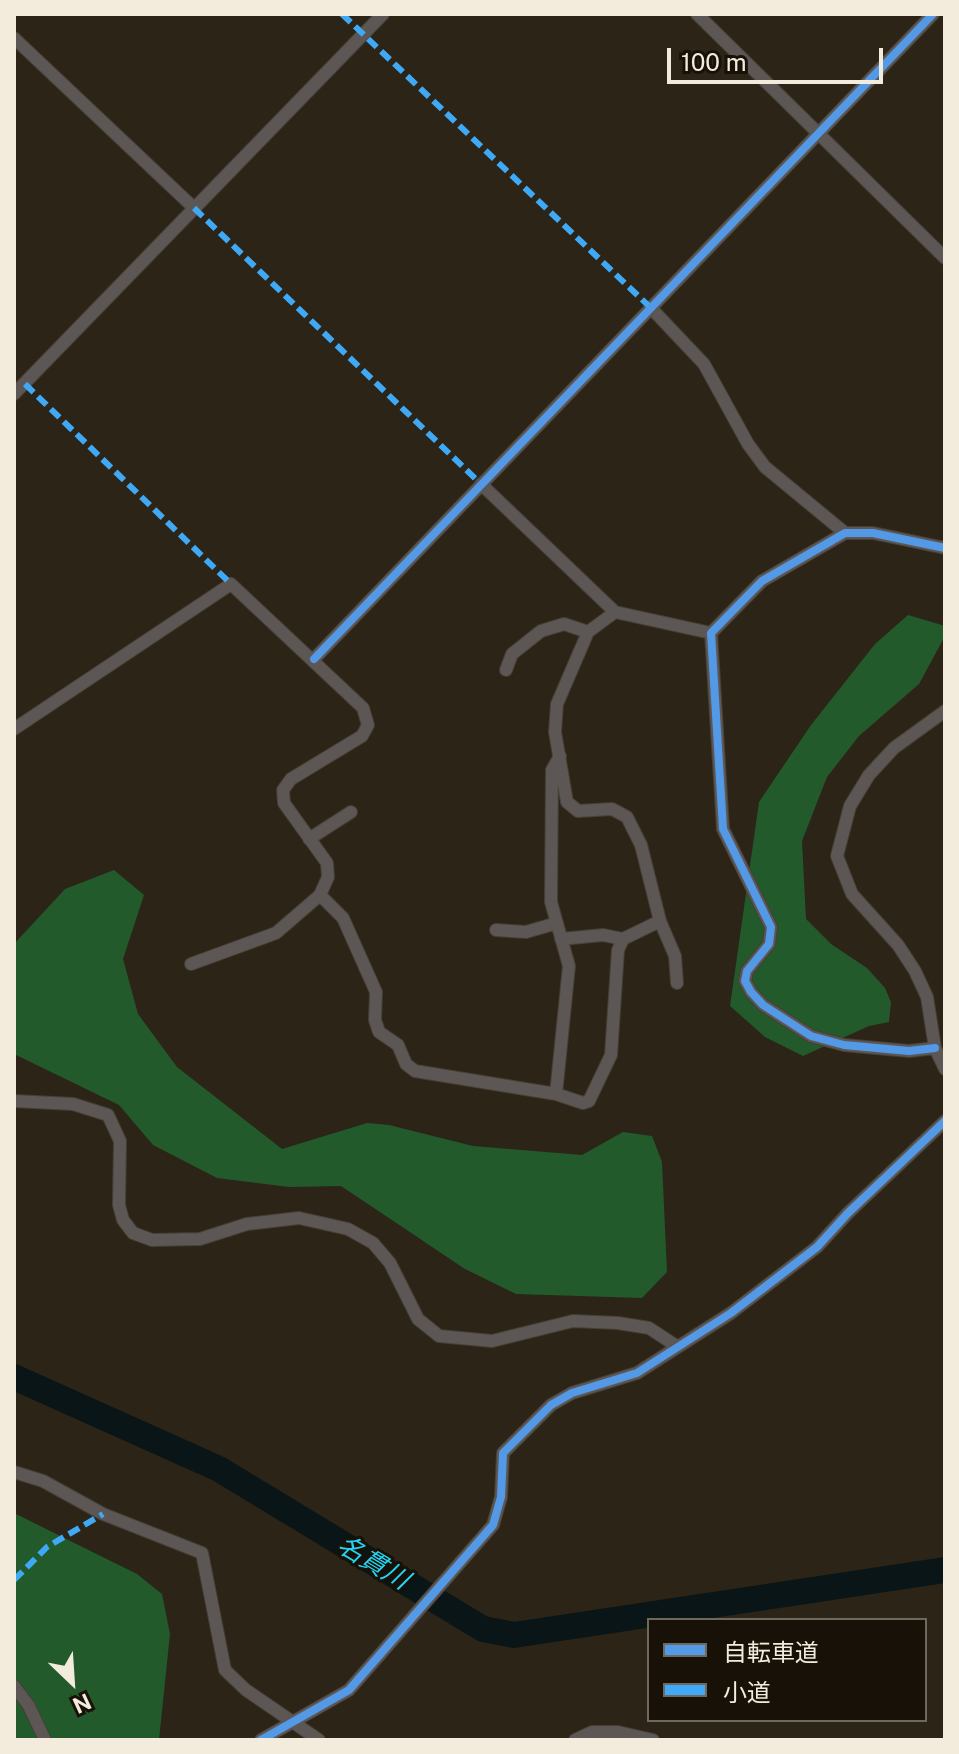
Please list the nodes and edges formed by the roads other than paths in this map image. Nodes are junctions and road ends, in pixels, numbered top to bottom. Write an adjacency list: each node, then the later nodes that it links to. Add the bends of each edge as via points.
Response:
1 (383, 14): 6 (street)
2 (697, 14): 5 (street)
3 (933, 14): 5 (street)
4 (14, 38): 6 (street)
5 (818, 132): 7 (street); 8 (street)
6 (194, 208): 9 (street)
7 (945, 258)
8 (651, 308): 10 (street); 11 (street, via 704,364 765,467)
9 (14, 394)
10 (481, 484): 13 (street); 16 (street)
11 (845, 533): 12 (street, via 873,533); 15 (street, via 762,581)
12 (945, 548)
13 (615, 612): 14 (street); 15 (street)
14 (588, 632): 17 (street, via 564,624 541,631 512,654); 20 (street, via 557,704)
15 (711, 633): 31 (street, via 723,829 771,927 769,944 745,981 763,1005 811,1036 844,1045)
16 (314, 659): 19 (street, via 231,584); 22 (street, via 363,708 368,725 362,736 291,779 283,790 284,803)
17 (506, 670)
18 (945, 711): 31 (street, via 894,748 869,775 850,806 837,856 852,894 915,971 927,997)
19 (14, 729)
20 (560, 756): 24 (street, via 567,802 578,811 612,809 627,817 641,845); 25 (street, via 552,770 551,902)
21 (351, 812): 22 (street)
22 (309, 839): 23 (street, via 327,863)
23 (320, 895): 29 (street, via 276,933); 33 (street, via 343,918 376,992 379,1032 398,1045 406,1064 415,1071)
24 (660, 921): 28 (street); 30 (street, via 675,956)
25 (557, 923): 26 (street, via 526,932); 27 (street)
26 (496, 930)
27 (561, 939): 28 (street); 33 (street, via 569,966)
28 (623, 939): 33 (street, via 605,1072 589,1101)
29 (191, 964)
30 (677, 983)
31 (935, 1048): 32 (street)
32 (945, 1069)
33 (556, 1094)
34 (14, 1101): 36 (street, via 73,1104 108,1115 120,1141 119,1205 133,1233 152,1240 200,1239 261,1221 299,1218 348,1229 373,1243 390,1263 418,1319 439,1336 492,1341 573,1321 618,1323 649,1328)
35 (945, 1121): 36 (street, via 817,1247)
36 (678, 1347): 39 (street, via 637,1373 551,1405 503,1453 501,1497 493,1525 349,1690)
37 (14, 1472): 39 (street, via 202,1553 225,1670)
38 (14, 1686): 40 (street)
39 (294, 1720): 41 (street); 42 (street)
40 (45, 1740)
41 (261, 1740)
42 (319, 1740)
43 (575, 1740): 44 (street, via 592,1732)
44 (653, 1740)

